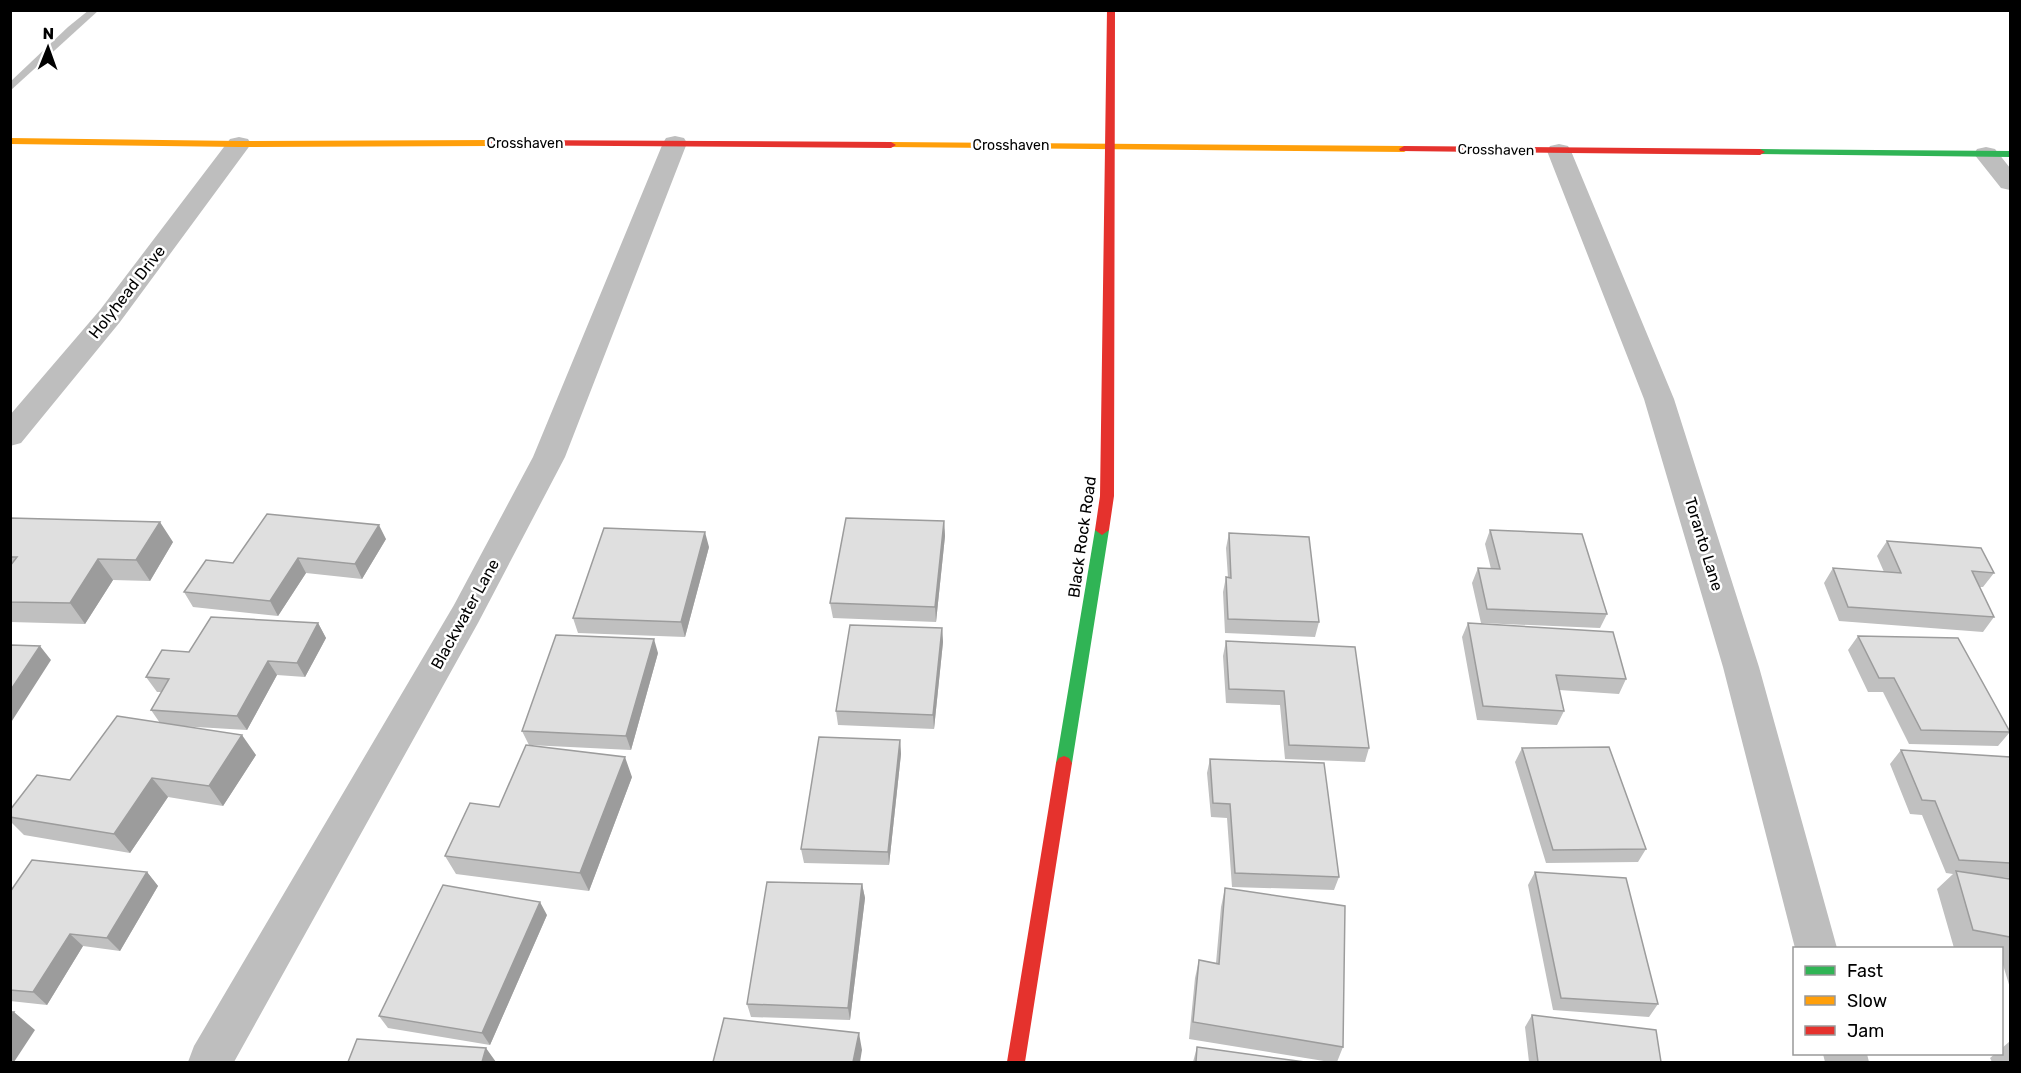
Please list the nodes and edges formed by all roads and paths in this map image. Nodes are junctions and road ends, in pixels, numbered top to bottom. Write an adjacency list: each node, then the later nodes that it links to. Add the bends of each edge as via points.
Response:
1 (1111, 10): 5 (street, Black Rock Road)
2 (16, 141): 4 (street, Crosshaven)
3 (675, 143): 4 (street, Crosshaven); 5 (street, Crosshaven); 11 (street, Blackwater Lane, via 549,458 466,614)
4 (239, 144): 9 (street, Holyhead Drive, via 110,316)
5 (1111, 146): 6 (street, Crosshaven); 12 (street, Black Rock Road, via 1107,496)
6 (1559, 151): 7 (street, Crosshaven); 10 (street, Toranto Lane, via 1659,399 1741,667)
7 (1998, 154): 8 (street)
8 (2010, 183)
9 (10, 436)
10 (1816, 947)
11 (210, 1062)
12 (1016, 1062)

